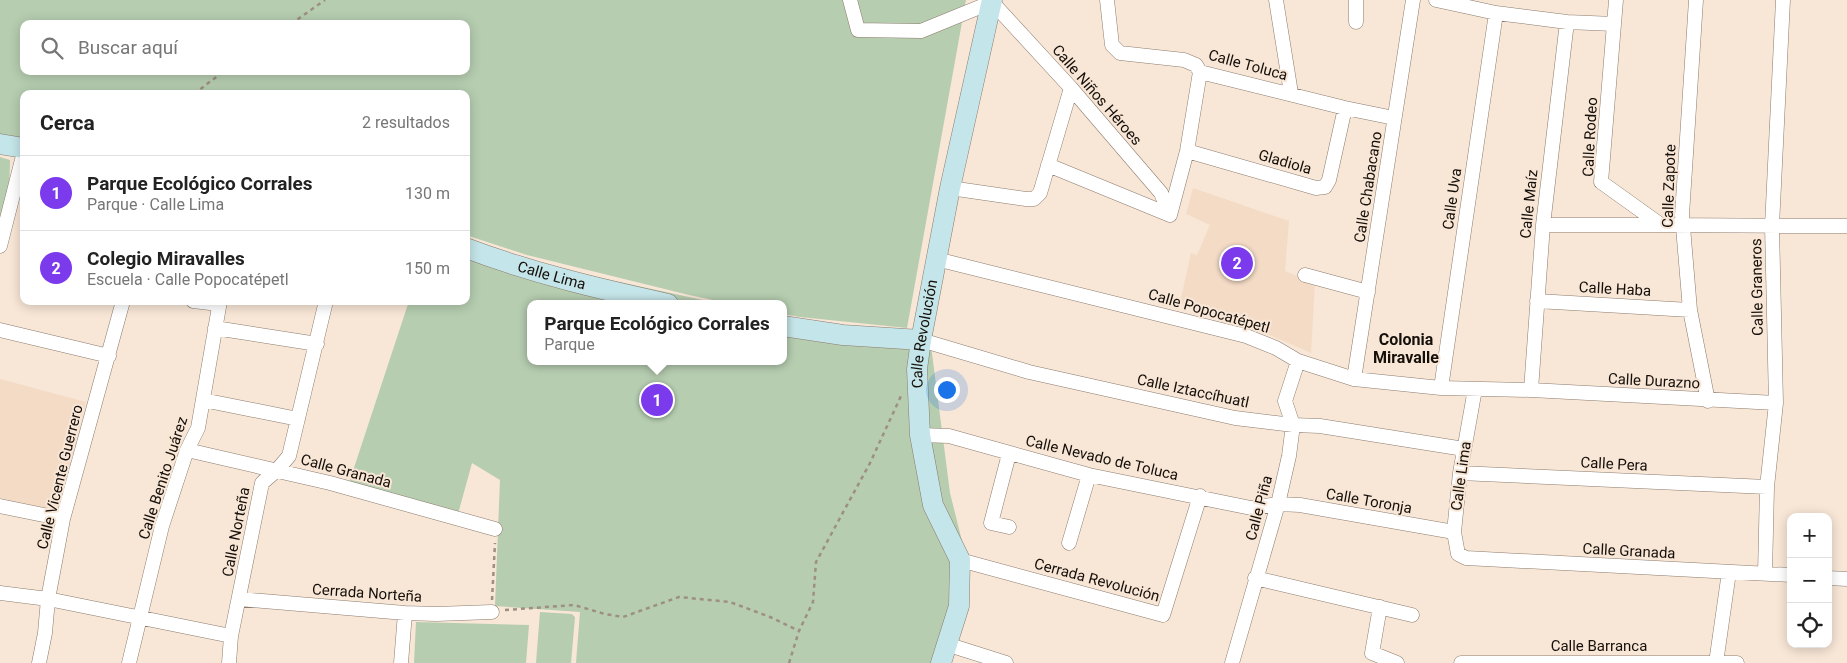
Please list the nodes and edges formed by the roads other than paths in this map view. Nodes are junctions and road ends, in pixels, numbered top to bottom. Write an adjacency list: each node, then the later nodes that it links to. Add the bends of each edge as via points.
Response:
1 (850, 0): 10 (street, via 858,30 922,31)
2 (1107, 0): 15 (street, Calle Toluca, via 1112,44 1120,53 1184,60 1196,65)
3 (1276, 0): 17 (street)
4 (1356, 0): 12 (street)
5 (1413, 0): 19 (street, Calle Chabacano)
6 (1436, 0): 11 (street)
7 (1616, 0): 14 (street, Calle Rodeo)
8 (1696, 0): 30 (street, Calle Zapote)
9 (1783, 0): 31 (street, Calle Graneros)
10 (992, 1): 16 (street, Calle Niños Héroes); 25 (street, Calle Revolución)
11 (1496, 13): 13 (street); 52 (street, Calle Uva)
12 (1356, 22)
13 (1567, 22): 14 (street); 28 (street, Calle Maíz)
14 (1614, 24): 29 (street, Calle Rodeo, via 1601,182)
15 (1200, 72): 17 (street, Calle Toluca); 22 (street)
16 (1071, 88): 23 (street); 27 (street, Calle Niños Héroes, via 1161,193)
17 (1291, 94): 18 (street, Calle Toluca)
18 (1345, 108): 19 (street, Calle Toluca); 22 (street, Gladiola, via 1325,187 1316,188)
19 (1394, 118): 37 (street, Calle Chabacano)
20 (0, 144): 21 (street)
21 (20, 147)
22 (1187, 151): 27 (street)
23 (1048, 166): 25 (street, via 1040,193 1034,199); 27 (street)
24 (20, 183): 26 (street)
25 (950, 188): 35 (street, Calle Revolución)
26 (18, 198): 33 (street)
27 (1170, 215)
28 (1543, 224): 29 (street); 39 (street, Calle Maíz)
29 (1661, 224): 30 (street, Calle Rodeo)
30 (1683, 226): 31 (street, Calle Rodeo); 43 (street, Calle Zapote)
31 (1772, 226): 32 (street, Calle Rodeo); 57 (street, Calle Graneros)
32 (1847, 226)
33 (0, 246)
34 (470, 250): 38 (street, Calle Lima, via 502,262)
35 (936, 259): 47 (street, Calle Revolución); 50 (street, Calle Popocatépetl, via 1246,336)
36 (1305, 275): 37 (street)
37 (1368, 292): 51 (street, Calle Chabacano)
38 (650, 300)
39 (1537, 301): 43 (street, Calle Haba); 54 (street, Calle Maíz)
40 (122, 305): 49 (street, Calle Vicente Guerrero)
41 (219, 305): 45 (street, Calle Benito Juárez)
42 (325, 305): 48 (street, Calle Norteña)
43 (1690, 310): 56 (street, Calle Zapote)
44 (787, 327): 47 (street, via 843,335)
45 (216, 328): 48 (street); 55 (street, Calle Benito Juárez)
46 (0, 330): 49 (street)
47 (921, 340): 59 (street, Calle Iztaccíhuatl, via 1029,372 1235,418); 60 (street, Calle Revolución, via 917,369)
48 (317, 344): 58 (street, Calle Norteña)
49 (109, 356): 71 (street, Calle Vicente Guerrero)
50 (1298, 361): 51 (street, Calle Popocatépetl); 59 (street, Calle Piña, via 1285,401)
51 (1354, 379): 52 (street, Calle Popocatépetl)
52 (1441, 388): 53 (street, Calle Popocatépetl)
53 (1475, 389): 54 (street, Calle Popocatépetl); 61 (street, Calle Lima)
54 (1531, 390): 56 (street, Calle Durazno)
55 (203, 400): 58 (street); 62 (street, Calle Benito Juárez, via 198,428)
56 (1708, 401): 57 (street, Calle Durazno)
57 (1776, 403): 67 (street, Calle Graneros)
58 (298, 419): 64 (street, Calle Norteña, via 289,456)
59 (1293, 425): 61 (street, Calle Iztaccíhuatl, via 1320,426); 69 (street, Calle Piña)
60 (920, 434): 63 (street, Calle Nevado de Toluca, via 949,436); 77 (street, Calle Revolución, via 933,505)
61 (1464, 449): 65 (street, Calle Lima)
62 (186, 450): 64 (street, Calle Granada); 91 (street, Calle Benito Juárez)
63 (1010, 454): 66 (street, Calle Nevado de Toluca); 72 (street, via 991,523)
64 (277, 470): 73 (street, Calle Granada); 86 (street, Calle Norteña, via 262,483)
65 (1460, 473): 67 (street, Calle Pera); 74 (street, Calle Lima)
66 (1089, 475): 68 (street, Calle Nevado de Toluca); 75 (street)
67 (1767, 487): 79 (street, Calle Graneros)
68 (1200, 496): 69 (street, Calle Nevado de Toluca, via 1251,508); 77 (street, Cerrada Revolución, via 1162,615)
69 (1278, 504): 74 (street, Calle Toronja); 81 (street, Calle Piña)
70 (0, 506): 71 (street)
71 (63, 519): 85 (street, Calle Vicente Guerrero)
72 (1009, 527)
73 (496, 529)
74 (1454, 532): 76 (street, Calle Lima, via 1458,554)
75 (1069, 543)
76 (1466, 558): 78 (street, Calle Granada)
77 (960, 560): 93 (street, Calle Revolución, via 959,606)
78 (1729, 572): 79 (street, Calle Granada); 103 (street)
79 (1765, 574): 80 (street, Calle Granada)
80 (1787, 576)
81 (1256, 578): 87 (street); 100 (street, Calle Piña)
82 (1832, 578): 83 (street)
83 (1847, 579)
84 (0, 592): 85 (street)
85 (48, 599): 91 (street); 94 (street, Calle Vicente Guerrero, via 46,633)
86 (239, 599): 89 (street, Cerrada Norteña); 92 (street, Calle Norteña)
87 (1380, 607): 90 (street); 101 (street, via 1372,654)
88 (492, 612): 89 (street, Cerrada Norteña)
89 (406, 613): 97 (street)
90 (1412, 615)
91 (138, 618): 92 (street); 95 (street, Calle Benito Juárez)
92 (231, 636): 96 (street, Calle Norteña)
93 (946, 644): 98 (street, Calle Revolución); 99 (street)
94 (39, 663)
95 (128, 663)
96 (229, 663)
97 (401, 663)
98 (941, 663)
99 (1006, 663)
100 (1232, 663)
101 (1397, 663)
102 (1461, 663): 103 (street, Calle Barranca)
103 (1716, 663): 104 (street, Calle Barranca)
104 (1737, 663)

